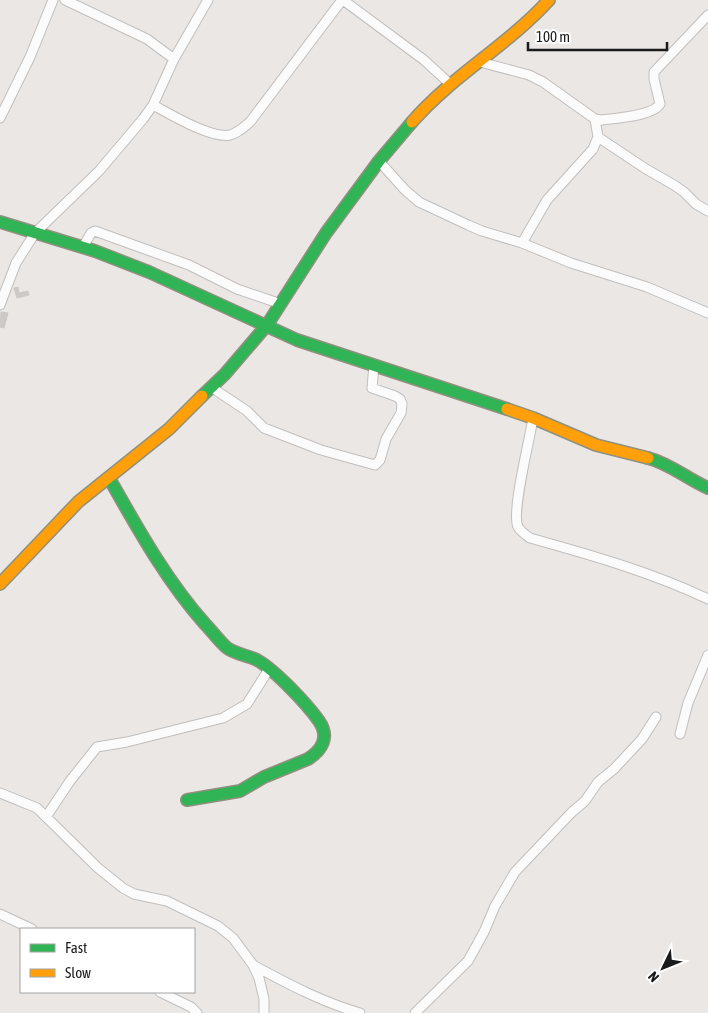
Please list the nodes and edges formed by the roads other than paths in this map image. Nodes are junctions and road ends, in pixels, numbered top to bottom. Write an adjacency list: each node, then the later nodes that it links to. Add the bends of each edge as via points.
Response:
1 (41, 0): 6 (street)
2 (64, 0): 8 (street, via 147,39)
3 (208, 0): 8 (street)
4 (342, 0): 10 (street, via 424,60); 11 (street, via 250,122 239,131 223,135 207,131)
5 (549, 0): 9 (street, via 530,21)
6 (51, 2): 12 (street, via 30,57)
7 (708, 16): 13 (street, via 654,72 659,107 649,112)
8 (174, 59): 11 (street)
9 (480, 62): 10 (street); 13 (street, via 529,75)
10 (450, 84): 15 (street)
11 (153, 105): 18 (street, via 99,171)
12 (0, 118)
13 (595, 119): 14 (street)
14 (598, 138): 16 (street); 19 (street, via 590,154 547,200)
15 (379, 161): 19 (street, via 418,202 482,231); 21 (street, via 326,233)
16 (708, 210)
17 (0, 222): 18 (street)
18 (36, 233): 20 (street); 22 (street, via 16,264)
19 (522, 243): 23 (street, via 571,263 647,287)
20 (83, 247): 21 (street, via 95,230); 24 (street)
21 (281, 304): 24 (street)
22 (0, 305)
23 (708, 313)
24 (267, 325): 25 (street, via 297,340); 26 (street)
25 (374, 365): 26 (street, via 372,388 395,396 402,404 401,413 375,465 321,450 264,428); 27 (street)
26 (211, 387): 28 (street, via 169,429)
27 (533, 418): 29 (street, via 596,445 659,461); 31 (street, via 517,499 516,518 520,530 530,538 614,562)
28 (109, 478): 30 (street, via 78,502); 33 (street, via 156,559 194,610 226,647 255,658)
29 (708, 488)
30 (0, 584)
31 (708, 599)
32 (708, 655): 35 (street, via 688,703)
33 (269, 669): 37 (street, via 319,721 325,737 319,750 243,790); 38 (street, via 248,704 223,718 97,747)
34 (656, 717): 46 (street, via 642,739 515,872 468,961)
35 (680, 734)
36 (0, 793): 38 (street, via 37,808)
37 (187, 800)
38 (46, 817): 41 (street, via 123,888 134,894 167,901 218,926 233,938)
39 (0, 914): 40 (street)
40 (30, 928)
41 (252, 965): 44 (street, via 259,978); 45 (street, via 300,991)
42 (162, 993): 43 (street)
43 (197, 1013)
44 (264, 1013)
45 (360, 1013)
46 (416, 1013)

